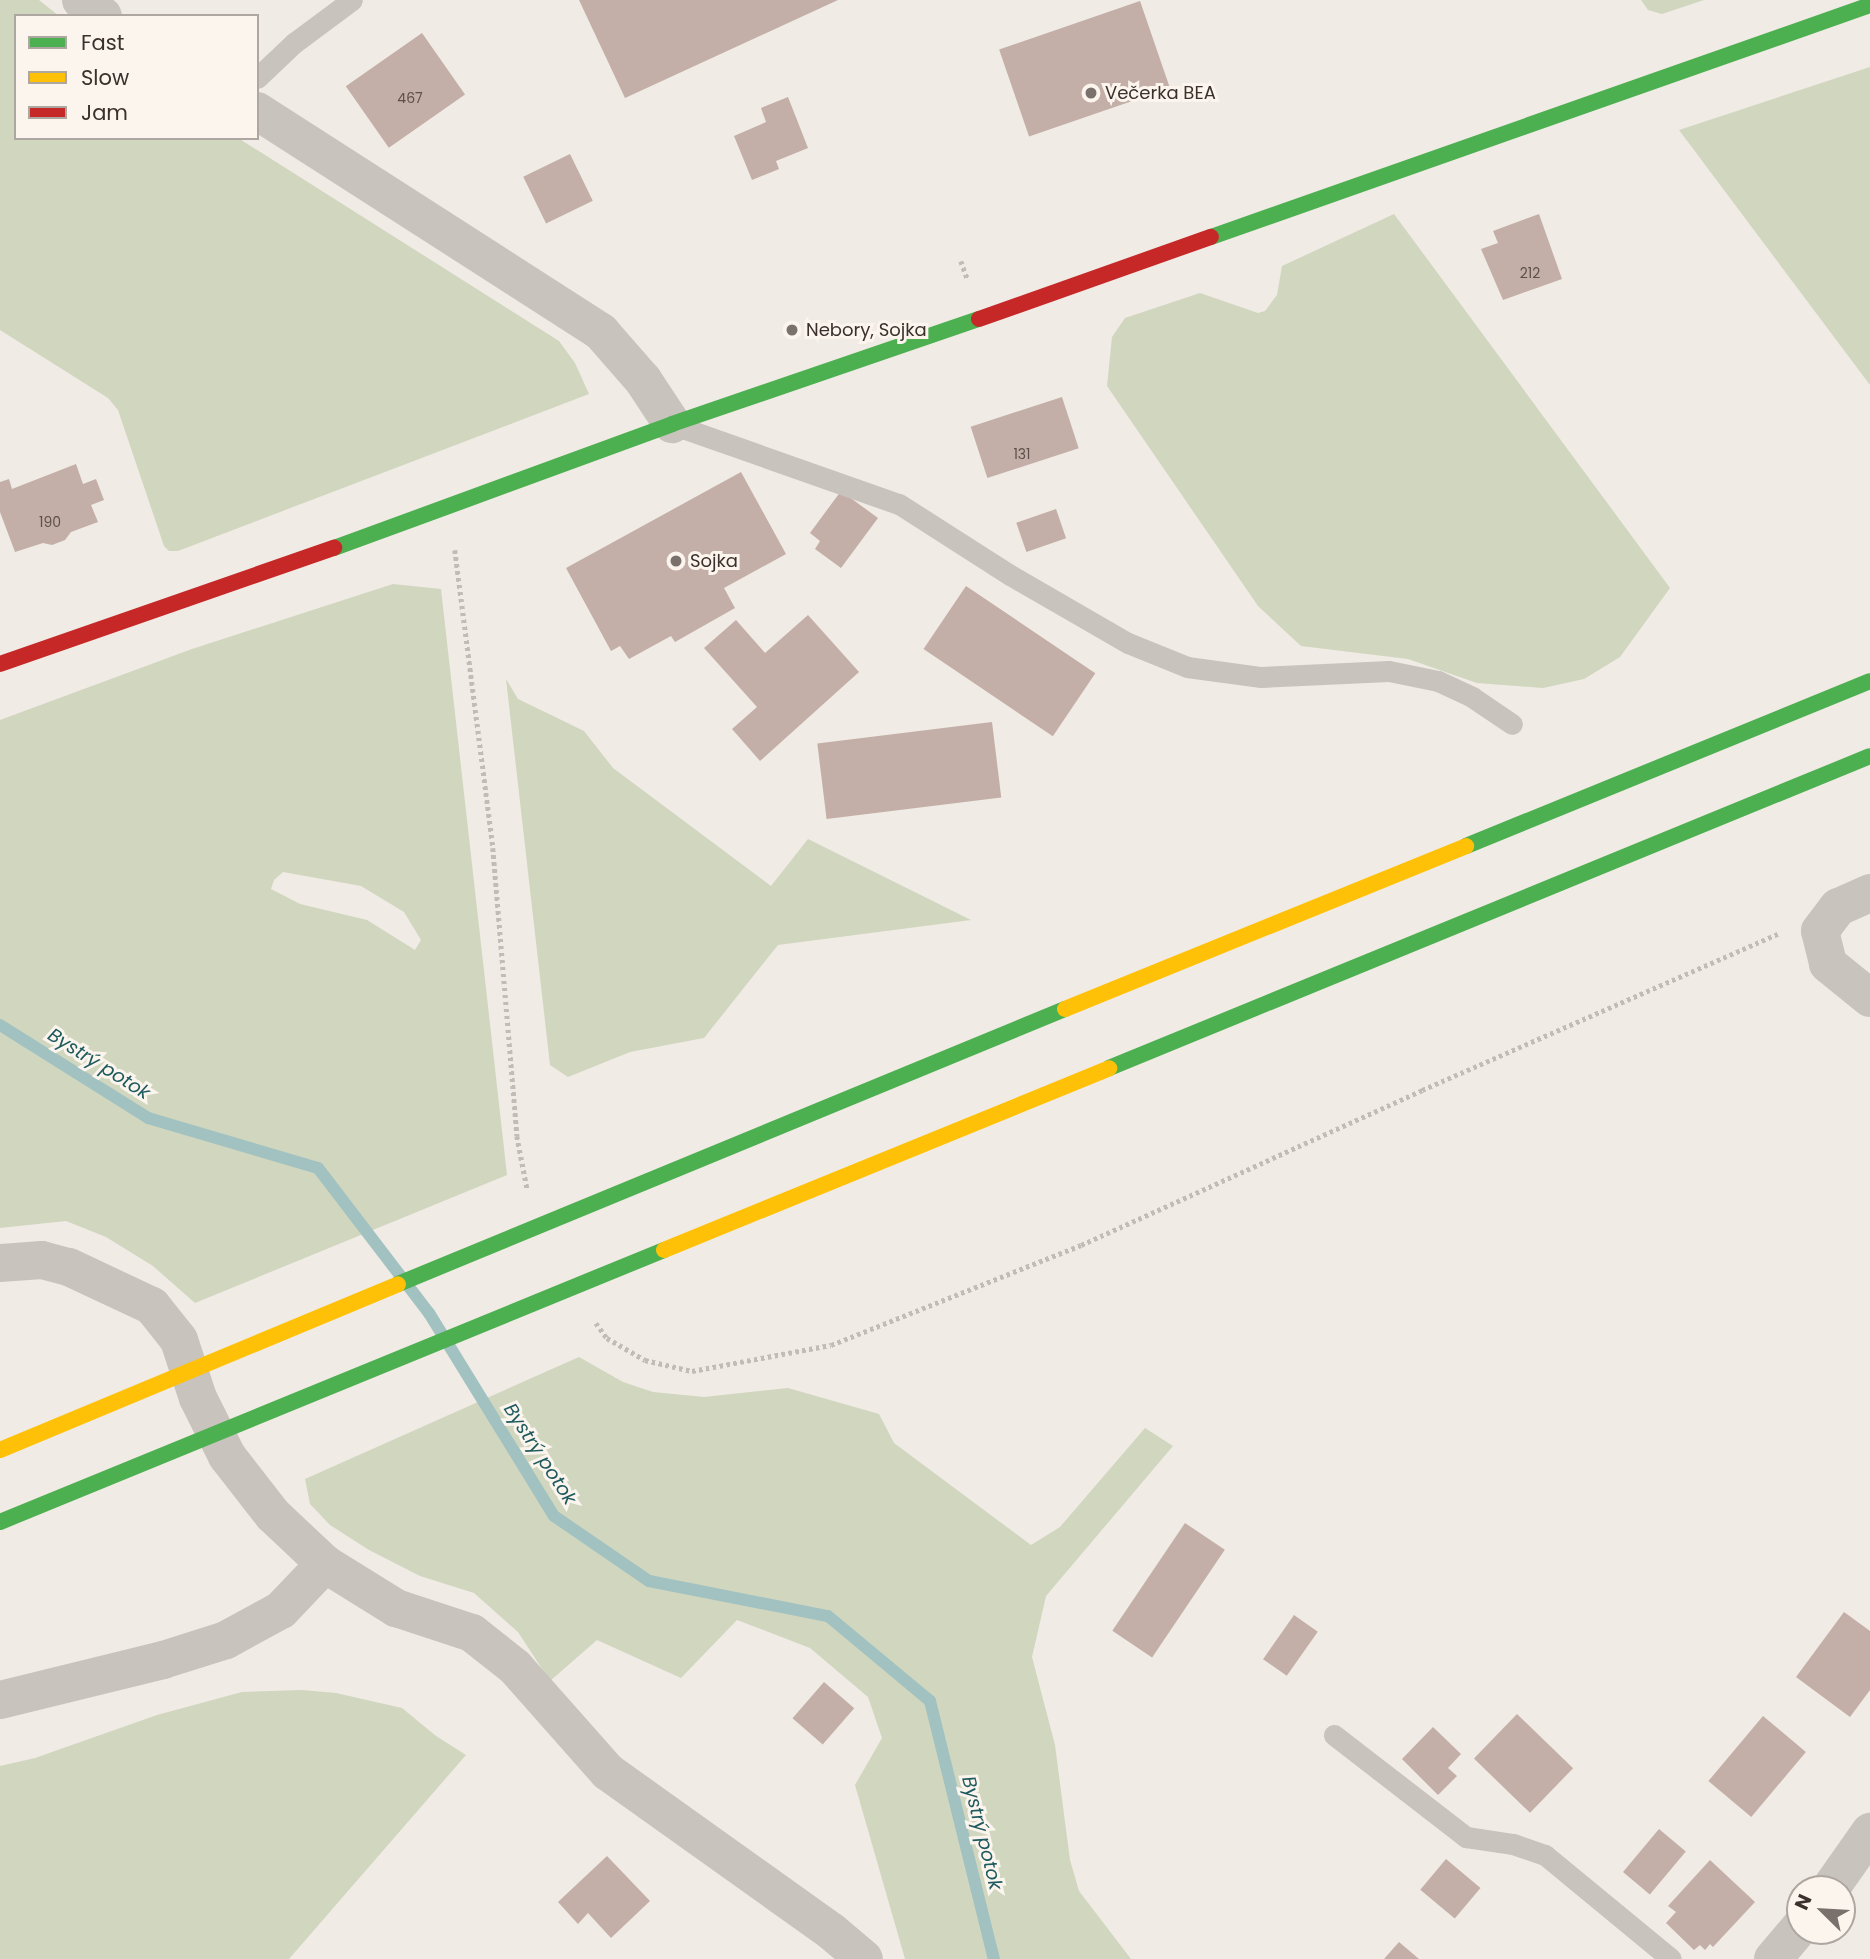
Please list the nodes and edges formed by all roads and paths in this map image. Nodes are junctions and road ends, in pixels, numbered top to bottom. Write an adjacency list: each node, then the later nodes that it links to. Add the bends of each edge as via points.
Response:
1 (80, 0): 4 (street)
2 (352, 0): 5 (lane)
3 (1870, 5): 7 (main road)
4 (100, 14)
5 (259, 76)
6 (259, 112): 7 (street, via 601,332 643,380)
7 (672, 424): 8 (main road, via 450,508); 10 (lane, via 899,504 1128,643 1187,667 1261,677 1389,671 1438,681)
8 (0, 664)
9 (1870, 681): 15 (main road)
10 (1512, 724)
11 (1870, 756): 16 (main road)
12 (1870, 893): 13 (street, via 1838,907 1820,931 1828,964)
13 (1870, 998)
14 (0, 1263): 17 (street, via 42,1260 69,1266 152,1306 179,1340 198,1398 227,1456 273,1515)
15 (0, 1450)
16 (0, 1522)
17 (325, 1564): 18 (street, via 281,1610 226,1640); 23 (street, via 396,1608 472,1633 515,1667 608,1772 831,1931)
18 (0, 1700)
19 (1334, 1735): 24 (lane, via 1466,1837 1513,1844 1545,1855)
20 (1870, 1832): 21 (street)
21 (1840, 1875)
22 (1786, 1944): 25 (street)
23 (863, 1959)
24 (1671, 1959)
25 (1773, 1959)

